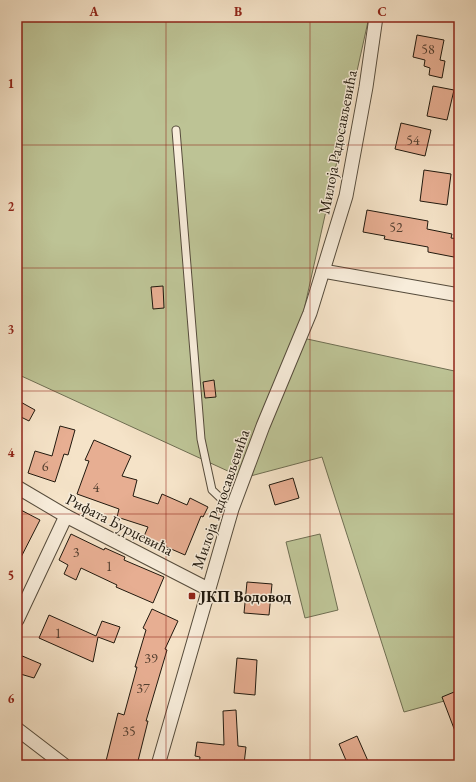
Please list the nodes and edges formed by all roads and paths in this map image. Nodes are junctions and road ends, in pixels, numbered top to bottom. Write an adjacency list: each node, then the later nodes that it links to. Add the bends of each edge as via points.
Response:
1 (376, 17): 3 (street, Милоја Радосављевића, via 346,196)
2 (176, 130): 6 (lane, via 202,439 212,490)
3 (323, 271): 4 (street); 6 (street, Милоја Радосављевића, via 310,313)
4 (459, 295)
5 (17, 488): 7 (street, Рифата Бурџевића)
6 (232, 509): 8 (street, Милоја Радосављевића)
7 (66, 516): 8 (street, Рифата Бурџевића); 9 (street)
8 (208, 589): 12 (street, Милоја Радосављевића)
9 (17, 620)
10 (17, 729): 11 (street)
11 (64, 765)
12 (158, 765)

